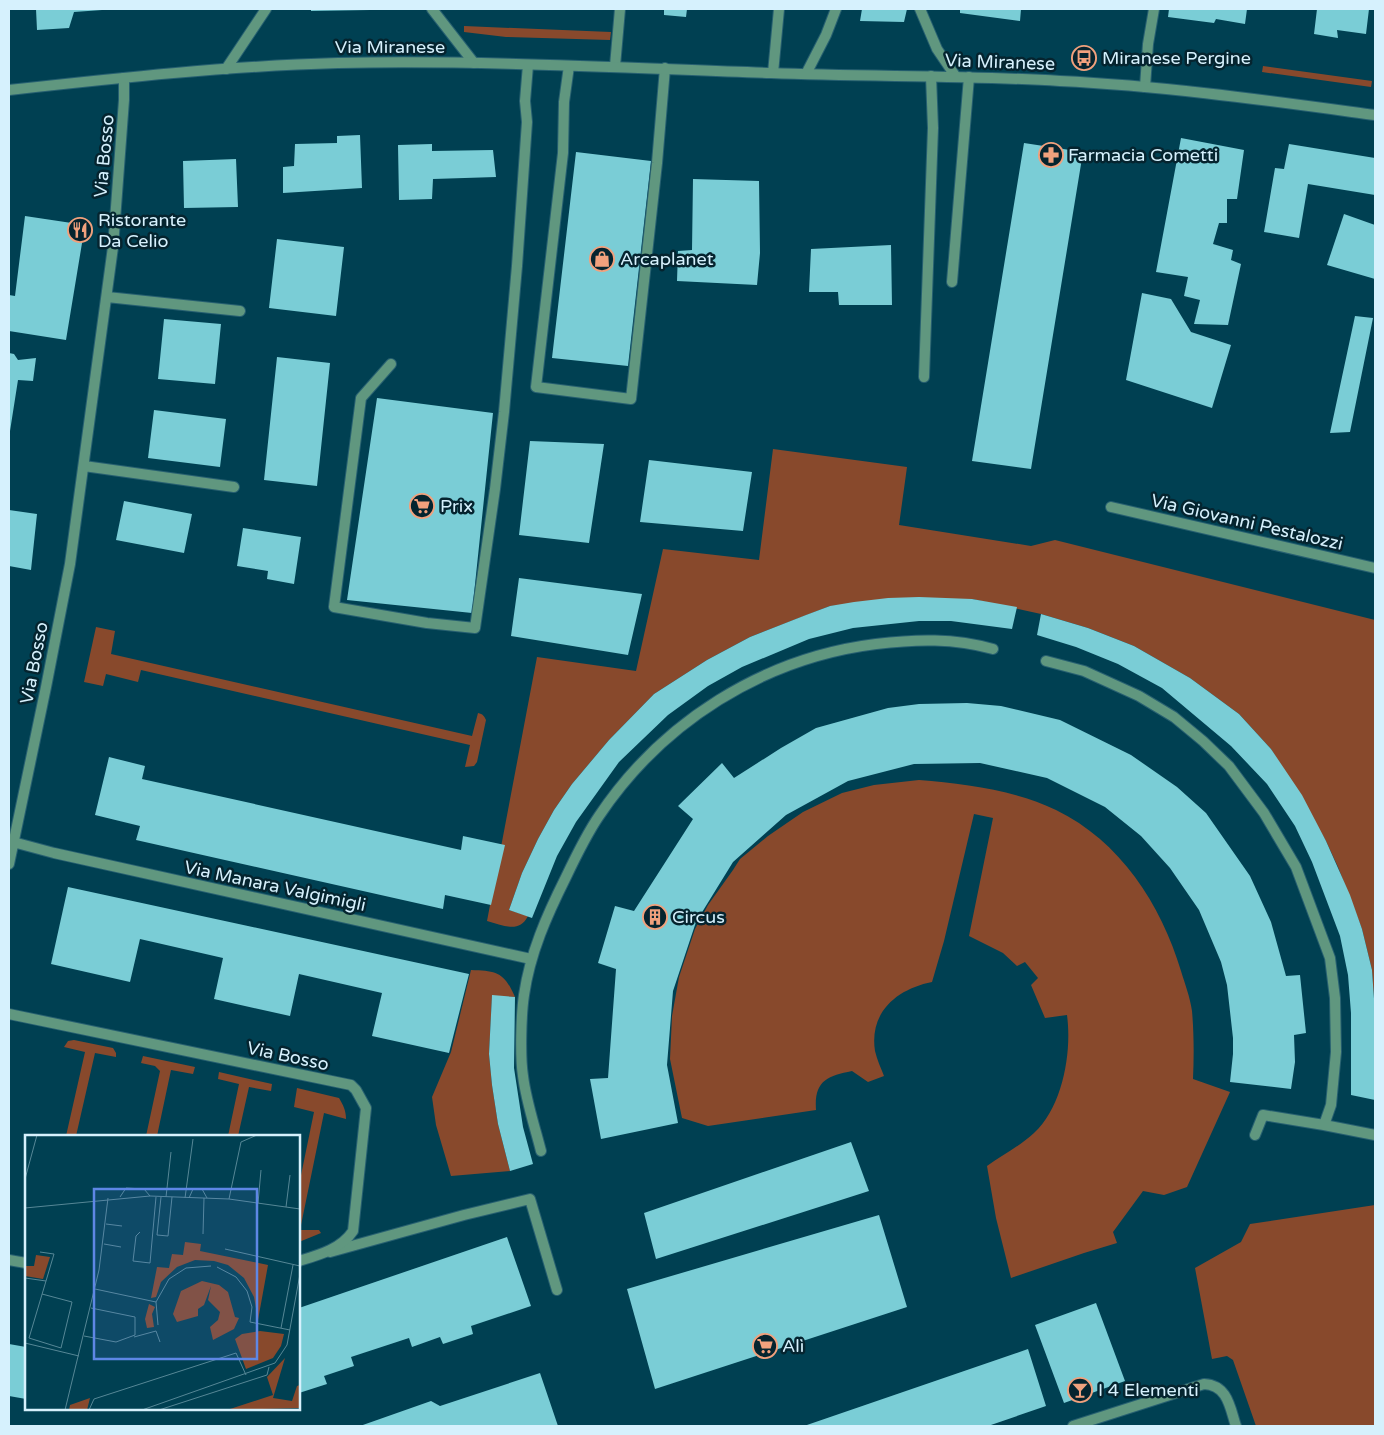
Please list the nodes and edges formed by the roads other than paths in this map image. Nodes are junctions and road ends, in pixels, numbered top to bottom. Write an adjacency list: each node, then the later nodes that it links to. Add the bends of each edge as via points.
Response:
1 (266, 9): 13 (street)
2 (432, 9): 8 (street)
3 (620, 9): 11 (street)
4 (780, 9): 14 (street)
5 (836, 9): 15 (street)
6 (920, 9): 17 (street, via 937,49)
7 (1154, 9): 20 (street)
8 (474, 63): 9 (street, Via Miranese); 13 (street, Via Miranese)
9 (528, 65): 10 (street, Via Miranese); 26 (street, via 527,122 509,369 475,628 334,607 361,398)
10 (569, 66): 11 (street, Via Miranese); 12 (street, via 536,387 631,399)
11 (615, 66): 12 (street, Via Miranese)
12 (665, 68): 14 (street, Via Miranese)
13 (226, 69): 19 (street, Via Miranese)
14 (772, 73): 15 (street, Via Miranese)
15 (806, 74): 16 (street, Via Miranese)
16 (931, 76): 17 (street, Via Miranese); 27 (street, via 934,128)
17 (956, 77): 18 (street, Via Miranese)
18 (970, 77): 20 (street, Via Miranese); 23 (street)
19 (124, 78): 21 (street, Via Miranese); 24 (street, Via Bosso, via 113,247)
20 (1145, 87): 22 (street, Via Miranese)
21 (9, 90)
22 (1375, 115)
23 (952, 282)
24 (106, 297): 25 (street); 28 (street, Via Bosso)
25 (240, 311)
26 (391, 364)
27 (924, 377)
28 (84, 466): 29 (street); 34 (street, Via Bosso, via 62,608)
29 (234, 487)
30 (1111, 507): 31 (street, Via Giovanni Pestalozzi)
31 (1375, 568)
32 (993, 649): 36 (street, via 927,639 865,646 827,653 784,667 725,695 691,719 640,764 598,817 554,901)
33 (1046, 661): 38 (street, via 1110,682 1174,717 1228,766 1264,814 1296,867 1330,958 1335,998 1336,1052 1331,1105)
34 (13, 842): 35 (street, Via Bosso); 36 (street, Via Manara Valgimigli)
35 (9, 864)
36 (531, 959): 41 (street, via 524,997 522,1075)
37 (9, 1014): 42 (street, Via Bosso, via 351,1085 366,1108 355,1222 347,1240)
38 (1324, 1126): 39 (street, via 1263,1115); 40 (street)
39 (1255, 1135)
40 (1375, 1135)
41 (541, 1151)
42 (324, 1254): 44 (street, Via Bosso); 46 (street, via 530,1199)
43 (9, 1260): 45 (street)
44 (300, 1261)
45 (25, 1263)
46 (557, 1290)
47 (1073, 1426): 48 (street, via 1208,1384 1224,1392)
48 (1236, 1426)

